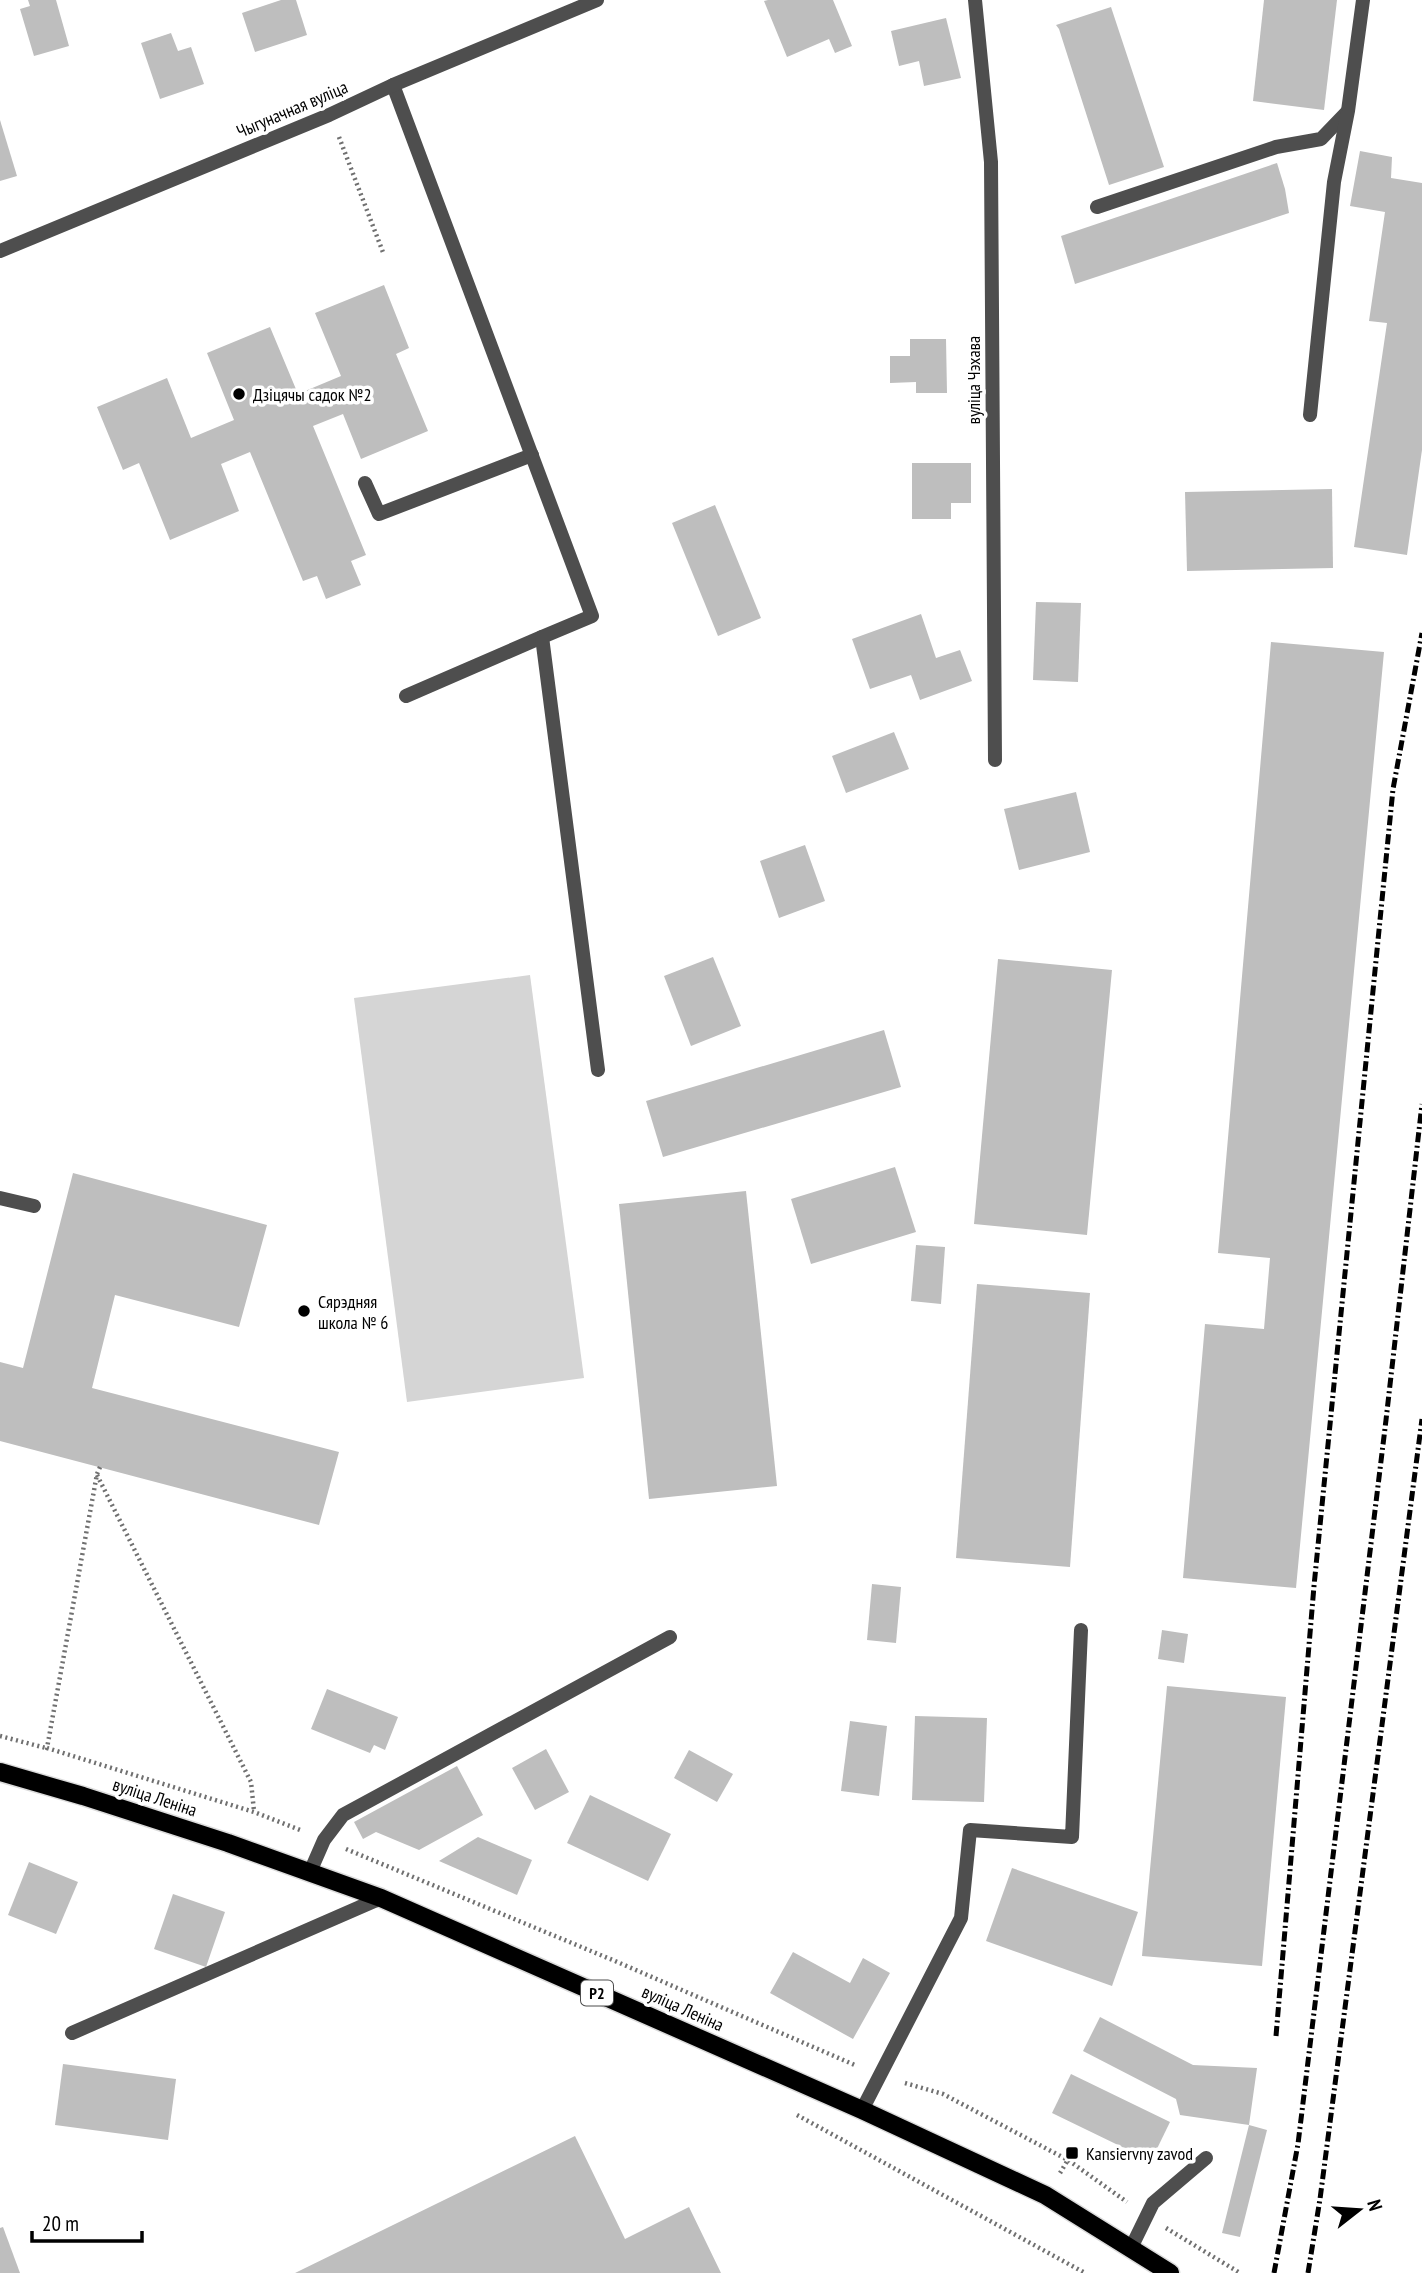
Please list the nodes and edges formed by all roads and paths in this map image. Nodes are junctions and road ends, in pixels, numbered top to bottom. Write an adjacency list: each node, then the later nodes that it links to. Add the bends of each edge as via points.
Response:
1 (597, 0): 4 (street, Чыгуначная вуліца)
2 (975, 0): 15 (street, вуліца Чэхава, via 991,162)
3 (1363, 0): 5 (street)
4 (393, 85): 8 (street, Чыгуначная вуліца); 11 (street)
5 (1348, 111): 7 (street, via 1321,139 1276,147); 10 (street, via 1334,182)
6 (336, 130): 9 (path)
7 (1097, 206)
8 (0, 251)
9 (384, 255)
10 (1310, 415)
11 (532, 455): 12 (street, via 379,514); 13 (street, via 592,617)
12 (365, 482)
13 (542, 637): 14 (street); 16 (street)
14 (406, 696)
15 (995, 760)
16 (598, 1070)
17 (0, 1198): 18 (street)
18 (34, 1206)
19 (97, 1474): 25 (path, via 251,1782)
20 (1081, 1630): 29 (street, via 1072,1837 970,1830 961,1918)
21 (670, 1637): 26 (street, via 343,1815 324,1840)
22 (0, 1736): 23 (path)
23 (47, 1748)
24 (0, 1772): 26 (main road, вуліца Леніна / Р2)
25 (254, 1812)
26 (310, 1872): 27 (main road, вуліца Леніна / Р2)
27 (381, 1898): 28 (street); 30 (main road, вуліца Леніна / Р2)
28 (72, 2033)
29 (880, 2076): 30 (street); 33 (path, via 943,2094 1068,2160)
30 (862, 2110): 34 (main road, вуліца Леніна / Р2, via 1045,2195)
31 (796, 2113): 35 (path)
32 (1206, 2158): 33 (street, via 1153,2203)
33 (1146, 2216): 34 (street); 37 (path)
34 (1131, 2248): 36 (main road, вуліца Леніна / Р2)
35 (1085, 2273)
36 (1170, 2273)
37 (1240, 2273)

